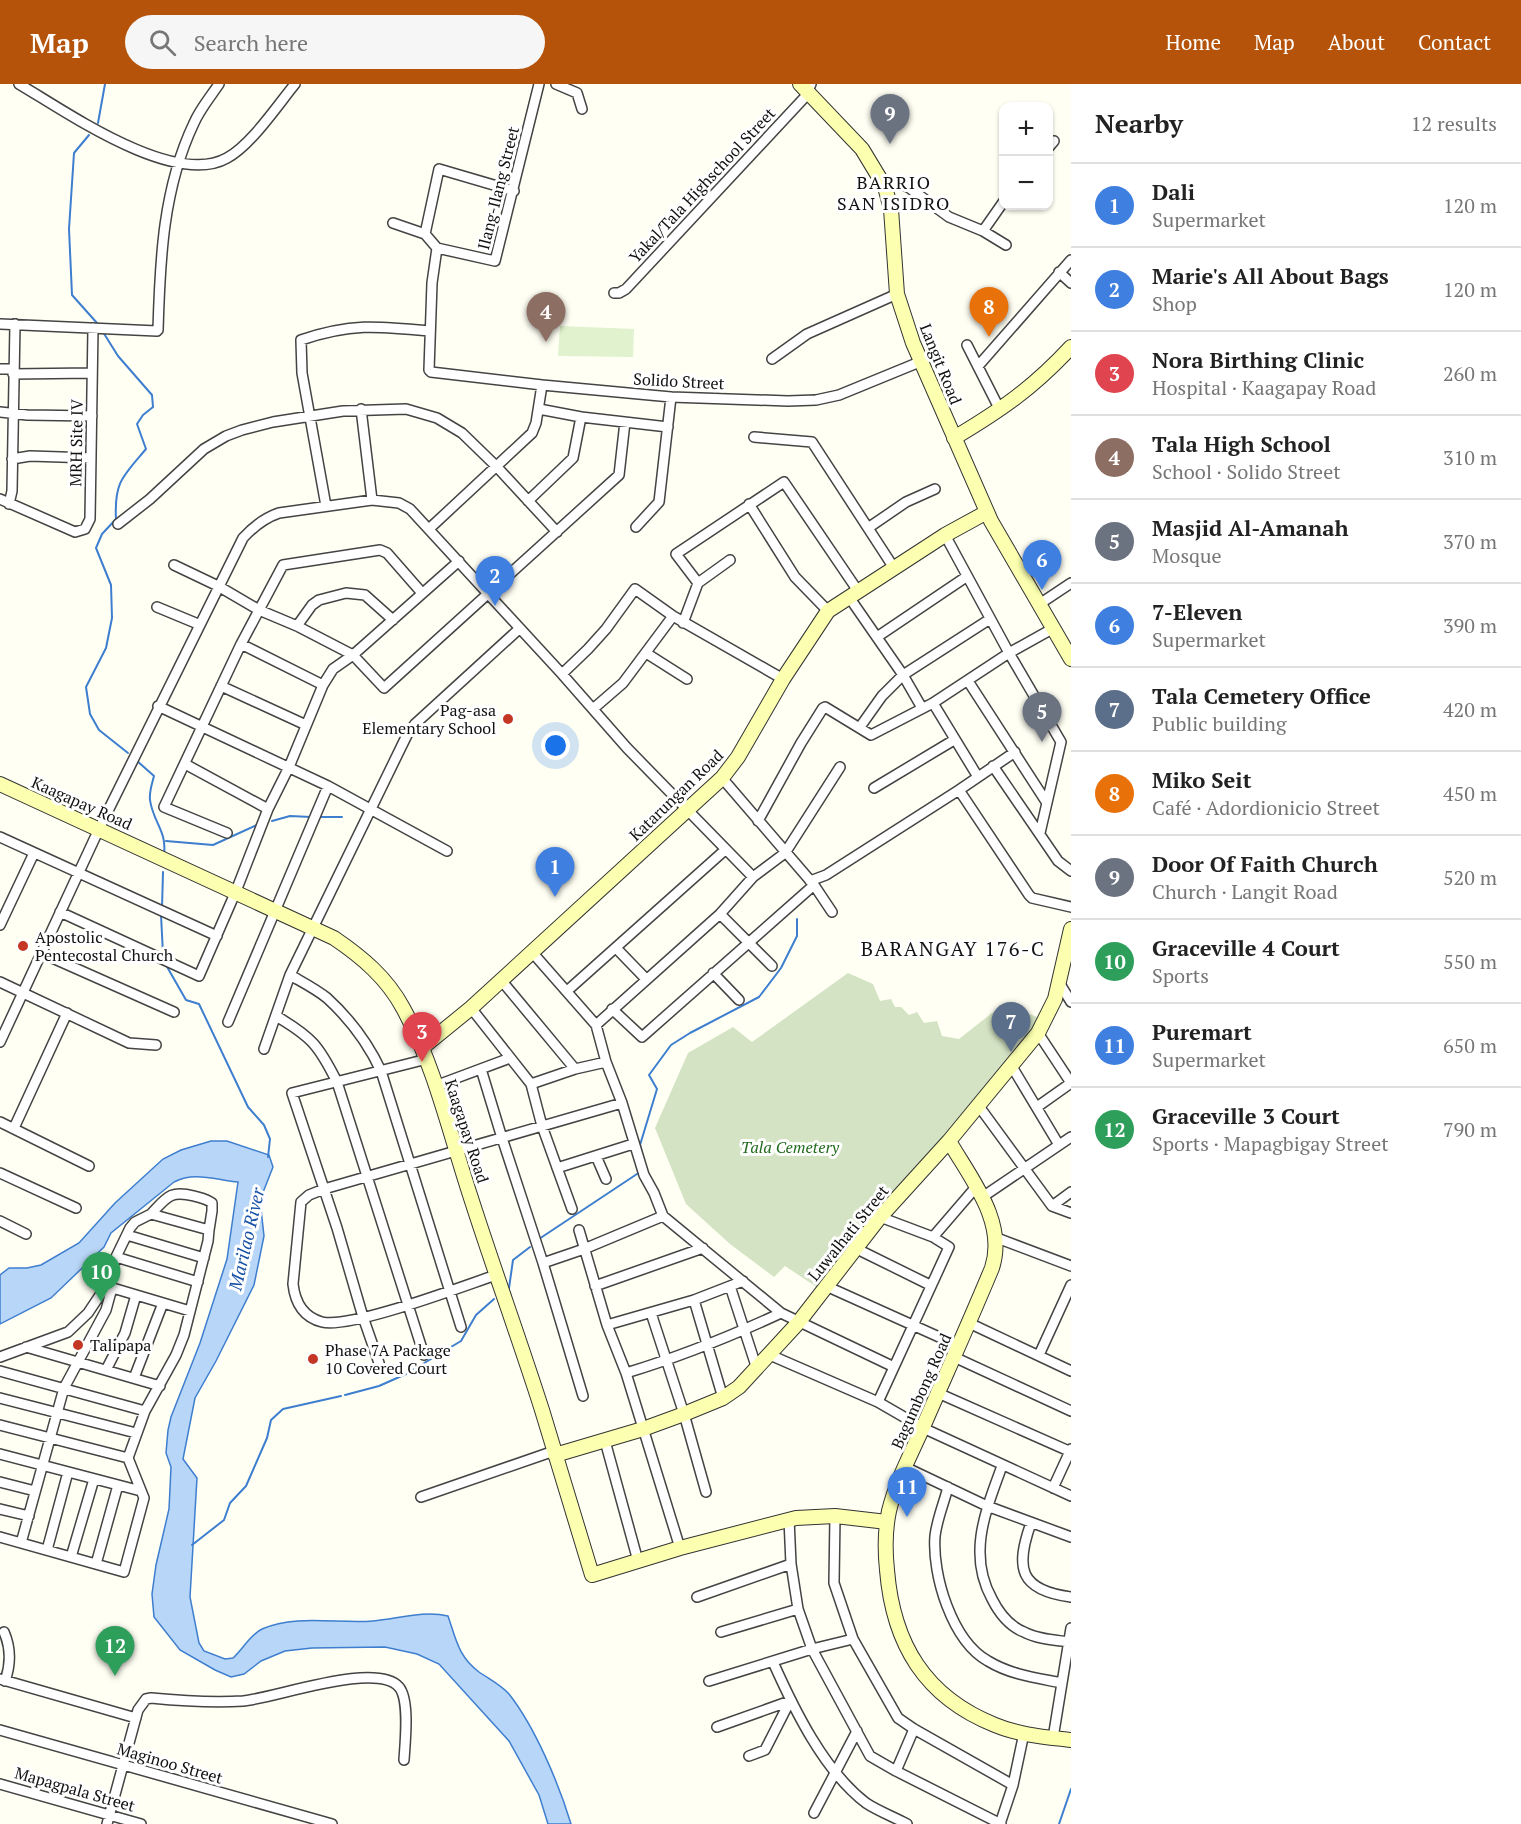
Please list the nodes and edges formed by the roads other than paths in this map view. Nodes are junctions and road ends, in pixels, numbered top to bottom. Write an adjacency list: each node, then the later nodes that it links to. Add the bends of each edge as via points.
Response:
1 (19, 84): 8 (street, via 123,145)
2 (219, 84): 8 (street, via 195,120)
3 (294, 84): 8 (street, via 228,158 202,165)
4 (539, 84): 10 (street, Ilang-Ilang Street)
5 (556, 84): 7 (street, via 577,93)
6 (806, 86): 9 (street, Langit Road, via 862,149); 20 (street, Yakal/Tala Highschool Street, via 805,98 626,289)
7 (582, 109)
8 (178, 162): 24 (street, via 166,212 157,331)
9 (885, 187): 13 (street, via 908,187 949,217); 21 (street, Langit Road, via 891,209)
10 (514, 191): 14 (street, via 439,169); 16 (street, Ilang-Ilang Street, via 495,261)
11 (999, 208): 13 (street)
12 (393, 223): 14 (street)
13 (983, 231): 15 (street)
14 (425, 234): 16 (street)
15 (1006, 245)
16 (437, 248): 25 (street)
17 (1071, 260): 18 (street)
18 (1059, 272): 19 (street); 30 (street)
19 (1071, 283)
20 (614, 293)
21 (897, 294): 28 (street, via 807,334); 29 (street, Langit Road)
22 (0, 324): 23 (street)
23 (15, 324): 24 (street); 32 (street)
24 (93, 328): 33 (street, MRH Site IV)
25 (430, 331): 34 (street, Solido Street, via 430,371); 42 (street, via 353,327 301,340)
26 (967, 345): 30 (street)
27 (1071, 347): 38 (street, via 1046,375)
28 (772, 359)
29 (922, 361): 35 (street, Solido Street, via 839,395 816,400); 47 (street, Langit Road)
30 (979, 365): 38 (street)
31 (0, 369): 32 (street)
32 (14, 372): 33 (street); 40 (street)
33 (92, 373): 41 (street, MRH Site IV)
34 (542, 385): 35 (street, Solido Street); 37 (street)
35 (671, 397): 45 (street)
36 (361, 409): 42 (street); 50 (street, via 406,409 437,418 462,433); 53 (street)
37 (539, 410): 43 (street); 50 (street, via 532,433)
38 (1000, 410): 47 (street)
39 (0, 412): 40 (street)
40 (13, 414): 41 (street); 49 (street)
41 (92, 416): 48 (street, MRH Site IV)
42 (310, 416): 57 (street); 59 (street, via 242,430 214,442)
43 (581, 417): 44 (street); 54 (street, via 573,458)
44 (625, 422): 45 (street); 63 (street, via 619,475)
45 (668, 427): 60 (street, via 659,502)
46 (754, 437): 62 (street, via 812,441)
47 (954, 438): 58 (street, Langit Road)
48 (91, 458): 49 (street); 55 (street, MRH Site IV, via 90,519 85,530 75,532)
49 (12, 459): 55 (street)
50 (497, 467): 54 (street); 61 (street)
51 (935, 489): 62 (street, via 906,502)
52 (0, 499): 55 (street, MRH Site IV)
53 (372, 500): 57 (street); 61 (street, via 399,503)
54 (528, 501): 63 (street)
55 (9, 504)
56 (748, 504): 70 (street, via 676,554); 75 (street, via 786,483); 79 (street, via 795,577)
57 (326, 506): 72 (street, via 279,513 255,525 243,537)
58 (987, 512): 64 (street, Katarungan Road); 76 (street, Langit Road)
59 (118, 524)
60 (636, 527)
61 (430, 528): 66 (street)
62 (868, 528): 68 (street)
63 (557, 532): 74 (street)
64 (945, 535): 68 (street, Katarungan Road); 69 (street)
65 (730, 560): 70 (street)
66 (459, 561): 73 (street); 74 (street)
67 (174, 565): 72 (street)
68 (894, 568): 75 (street, Katarungan Road)
69 (966, 577): 81 (street); 88 (street)
70 (698, 583): 83 (street)
71 (1071, 583): 76 (street)
72 (218, 586): 78 (street); 84 (street)
73 (422, 593): 78 (street, via 380,550 285,565); 82 (street)
74 (488, 594): 87 (street); 92 (street, via 384,688)
75 (853, 594): 79 (street, Katarungan Road); 88 (street)
76 (1038, 605): 86 (street, Langit Road)
77 (157, 607): 84 (street)
78 (259, 610): 85 (street); 89 (street)
79 (828, 611): 97 (street, Katarungan Road)
80 (673, 616): 83 (street); 90 (street); 94 (street, via 634,589 600,636)
81 (990, 619): 91 (street); 95 (street)
82 (393, 620): 85 (street, via 365,595 346,593 319,600); 92 (street)
83 (684, 623): 97 (street)
84 (198, 624): 102 (street)
85 (297, 626): 92 (street)
86 (1052, 628): 91 (street); 93 (street, Langit Road)
87 (519, 629): 94 (street); 122 (street, via 415,724)
88 (877, 637): 95 (street)
89 (241, 644): 99 (street); 100 (street)
90 (646, 653): 96 (street); 104 (street, via 622,683)
91 (1009, 654): 98 (street); 109 (street)
92 (353, 655): 99 (street, via 333,669)
93 (1071, 660)
94 (562, 674): 104 (street)
95 (903, 675): 103 (street); 107 (street)
96 (687, 679)
97 (783, 680): 116 (street, Katarungan Road)
98 (968, 681): 101 (street); 110 (street)
99 (323, 685): 105 (street)
100 (221, 686): 105 (street); 106 (street)
101 (933, 703): 103 (street); 108 (street)
102 (158, 706): 106 (street); 126 (street)
103 (922, 708): 107 (street, via 871,735)
104 (593, 709): 124 (street)
105 (306, 725): 113 (street)
106 (202, 726): 111 (street); 113 (street)
107 (860, 727): 125 (street, via 823,708)
108 (954, 740): 115 (street); 119 (street)
109 (1066, 742): 121 (street)
110 (1015, 752): 112 (street); 121 (street)
111 (185, 764): 123 (street); 127 (street, via 164,807)
112 (993, 766): 115 (street); 128 (street)
113 (289, 767): 118 (street); 123 (street)
114 (840, 767): 133 (street)
115 (978, 777): 120 (street)
116 (722, 778): 124 (street, Katarungan Road); 125 (street)
117 (0, 784): 126 (street, Kaagapay Road)
118 (328, 786): 122 (street); 140 (street)
119 (874, 788)
120 (959, 790): 137 (street); 139 (street, via 1029,895)
121 (1047, 803): 128 (street)
122 (370, 807): 131 (street); 145 (street)
123 (268, 808): 138 (street)
124 (688, 811): 130 (street); 150 (street, Katarungan Road)
125 (758, 821): 133 (street)
126 (99, 829): 135 (street); 138 (street, Kaagapay Road)
127 (227, 833)
128 (1040, 833): 134 (street, via 1058,861)
129 (0, 837): 132 (street)
130 (725, 850): 136 (street); 149 (street)
131 (447, 851)
132 (34, 853): 135 (street); 144 (street)
133 (785, 853): 136 (street); 137 (street)
134 (1071, 871)
135 (79, 872): 141 (street); 147 (street)
136 (753, 877): 143 (street)
137 (812, 883): 142 (street); 148 (street)
138 (236, 891): 140 (street, Kaagapay Road); 147 (street)
139 (1071, 907)
140 (274, 910): 145 (street, Kaagapay Road); 168 (street)
141 (60, 912): 147 (street, via 199,976); 151 (street)
142 (832, 912)
143 (720, 914): 148 (street); 155 (street)
144 (0, 925)
145 (312, 927): 154 (street); 175 (street, Kaagapay Road, via 357,953 377,971 402,1006)
146 (1071, 929): 158 (street, Luwalhati Street)
147 (217, 936)
148 (747, 942): 152 (street); 153 (street)
149 (616, 948): 155 (street); 160 (street)
150 (531, 951): 156 (street, Katarungan Road); 160 (street)
151 (40, 953): 159 (street); 165 (street)
152 (772, 966)
153 (713, 973): 161 (street); 164 (street, via 642,1037)
154 (290, 975): 167 (street); 181 (street, via 326,997 354,1026)
155 (646, 979): 164 (street)
156 (501, 980): 163 (street, Katarungan Road); 179 (street)
157 (0, 982): 159 (street)
158 (1060, 984): 162 (street); 171 (street, Luwalhati Street)
159 (22, 992): 166 (street); 170 (street)
160 (567, 992): 169 (street)
161 (738, 1000)
162 (1071, 1002)
163 (471, 1008): 175 (street, Katarungan Road); 176 (street)
164 (612, 1009): 169 (street)
165 (174, 1012)
166 (67, 1013): 173 (street, via 129,1043); 191 (street)
167 (276, 1016): 174 (street); 182 (street, via 302,1031 322,1052)
168 (228, 1022)
169 (596, 1024): 177 (street)
170 (2, 1031): 172 (street)
171 (1038, 1033): 178 (street, Luwalhati Street); 183 (street)
172 (0, 1042)
173 (156, 1045)
174 (264, 1049)
175 (425, 1053): 181 (street); 185 (street, Kaagapay Road)
176 (510, 1058): 180 (street); 184 (street)
177 (606, 1062): 179 (street); 186 (street)
178 (1011, 1065): 187 (street, Luwalhati Street); 188 (street)
179 (575, 1069): 184 (street)
180 (481, 1070): 185 (street); 193 (street)
181 (381, 1071): 182 (street); 199 (street)
182 (337, 1082): 204 (street); 206 (street, via 292,1093)
183 (1071, 1083): 188 (street)
184 (531, 1084): 190 (street)
185 (435, 1086): 197 (street, Kaagapay Road)
186 (622, 1103): 190 (street); 195 (street)
187 (978, 1105): 194 (street, Luwalhati Street); 202 (street)
188 (1037, 1107): 196 (street)
189 (0, 1122): 191 (street)
190 (542, 1126): 193 (street); 201 (street)
191 (14, 1128): 200 (street)
192 (1071, 1137): 196 (street)
193 (502, 1138): 197 (street); 228 (street)
194 (949, 1141): 208 (street, Bagumbong Road); 215 (street, Luwalhati Street)
195 (633, 1144): 198 (street); 214 (street)
196 (1059, 1145): 202 (street)
197 (455, 1151): 199 (street); 230 (street, Kaagapay Road)
198 (596, 1156): 201 (street); 205 (street)
199 (409, 1165): 204 (street); 239 (street)
200 (89, 1166)
201 (557, 1168): 211 (street)
202 (1024, 1168): 208 (street); 209 (street)
203 (0, 1173): 210 (street)
204 (367, 1177): 206 (street); 243 (street)
205 (606, 1179)
206 (324, 1189): 247 (street); 247 (street, via 303,1198 300,1206 293,1284 297,1303 306,1314 321,1322)
207 (1071, 1192): 209 (street)
208 (979, 1193): 221 (street); 222 (street, Bagumbong Road)
209 (1052, 1206): 212 (street)
210 (76, 1208)
211 (572, 1209)
212 (1071, 1213)
213 (151, 1214): 217 (street); 217 (street, via 167,1197 178,1192 201,1198 212,1203); 220 (street, via 135,1222)
214 (663, 1216): 223 (street); 225 (street)
215 (880, 1217): 221 (street); 224 (street, Luwalhati Street)
216 (0, 1221): 219 (street)
217 (209, 1230): 227 (street)
218 (579, 1230): 225 (street)
219 (26, 1234)
220 (127, 1235): 226 (street); 227 (street)
221 (933, 1237): 233 (street, via 949,1247)
222 (997, 1238): 229 (street); 249 (street, Bagumbong Road, via 995,1259)
223 (703, 1248): 231 (street); 235 (street)
224 (855, 1248): 233 (street); 237 (street, Luwalhati Street)
225 (584, 1249): 228 (street); 235 (street)
226 (116, 1257): 232 (street); 238 (street)
227 (204, 1258): 232 (street)
228 (543, 1263): 274 (street)
229 (1071, 1266)
230 (496, 1275): 239 (street); 289 (street, Kaagapay Road)
231 (743, 1281): 236 (street); 246 (street)
232 (198, 1282): 244 (street)
233 (930, 1285): 250 (street)
234 (1071, 1285): 259 (street)
235 (595, 1286): 251 (street)
236 (730, 1286): 241 (street); 253 (street)
237 (826, 1286): 248 (street, Luwalhati Street); 250 (street)
238 (109, 1287): 240 (street); 255 (street, via 68,1332); 262 (street, via 106,1310)
239 (448, 1291): 243 (street); 252 (street)
240 (136, 1295): 242 (street); 266 (street, via 125,1333)
241 (694, 1300): 245 (street); 254 (street)
242 (163, 1303): 244 (street); 270 (street)
243 (407, 1305): 247 (street); 257 (street)
244 (190, 1311): 271 (street, via 176,1355)
245 (651, 1313): 251 (street); 261 (street)
246 (781, 1313): 248 (street); 253 (street)
247 (363, 1317): 263 (street)
248 (798, 1323): 258 (street, Luwalhati Street); 264 (street)
249 (969, 1323): 256 (street, Bagumbong Road); 259 (street)
250 (913, 1324): 256 (street); 264 (street)
251 (607, 1325): 269 (street)
252 (461, 1327)
253 (744, 1330): 254 (street); 265 (street)
254 (708, 1344): 261 (street); 276 (street)
255 (26, 1347): 260 (street); 262 (street)
256 (956, 1352): 273 (street, Bagumbong Road); 279 (street)
257 (424, 1355)
258 (770, 1355): 265 (street, Luwalhati Street); 277 (street)
259 (1039, 1355): 268 (street)
260 (0, 1358)
261 (666, 1361): 269 (street); 281 (street)
262 (77, 1363): 266 (street); 272 (street)
263 (379, 1364)
264 (894, 1367): 277 (street)
265 (757, 1369): 276 (street, Luwalhati Street)
266 (106, 1370): 270 (street)
267 (0, 1371): 272 (street)
268 (1071, 1371)
269 (626, 1373): 284 (street)
270 (134, 1378): 271 (street)
271 (160, 1386): 278 (street)
272 (64, 1388): 278 (street); 280 (street)
273 (938, 1393): 283 (street, Bagumbong Road); 288 (street)
274 (583, 1396)
275 (0, 1398): 280 (street)
276 (723, 1398): 281 (street, Luwalhati Street)
277 (878, 1402): 283 (street)
278 (145, 1411): 285 (street)
279 (1071, 1411)
280 (56, 1413): 285 (street); 286 (street)
281 (684, 1414): 284 (street, Luwalhati Street); 303 (street)
282 (0, 1425): 286 (street)
283 (922, 1428): 293 (street); 294 (street, Bagumbong Road)
284 (643, 1429): 287 (street, Luwalhati Street); 316 (street)
285 (135, 1433): 291 (street)
286 (49, 1438): 291 (street); 292 (street)
287 (605, 1441): 289 (street, Luwalhati Street); 319 (street)
288 (1071, 1451): 300 (street)
289 (554, 1453): 305 (street); 319 (street, Kaagapay Road, via 592,1575)
290 (0, 1454): 292 (street)
291 (128, 1458): 302 (street)
292 (42, 1465): 295 (street); 301 (street)
293 (1002, 1466): 300 (street); 306 (street)
294 (905, 1467): 299 (street); 311 (street, Bagumbong Road)
295 (68, 1472): 296 (street); 317 (street)
296 (94, 1479): 298 (street); 318 (street)
297 (0, 1482): 301 (street)
298 (118, 1485): 302 (street); 320 (street)
299 (948, 1487): 306 (street); 334 (street, via 935,1534 935,1552 946,1606 958,1628 986,1661 1029,1677)
300 (1053, 1488): 304 (street)
301 (35, 1491): 308 (street)
302 (141, 1491): 320 (street, via 144,1498 124,1572)
303 (706, 1492)
304 (1071, 1496)
305 (421, 1497)
306 (987, 1506): 312 (street); 329 (street, via 979,1559 995,1605 1012,1626 1024,1633)
307 (0, 1509): 308 (street)
308 (29, 1516): 315 (street)
309 (835, 1516): 310 (street); 311 (street); 328 (street, via 834,1583)
310 (789, 1519): 316 (street); 321 (street)
311 (887, 1522): 341 (street, Bagumbong Road, via 890,1595 911,1657 934,1685 962,1707 993,1724)
312 (1031, 1523): 314 (street); 323 (street, via 1022,1556 1028,1579 1046,1592)
313 (0, 1537): 315 (street)
314 (1071, 1537)
315 (21, 1543): 317 (street)
316 (680, 1548): 319 (street)
317 (47, 1550): 318 (street)
318 (72, 1557): 320 (street)
319 (638, 1561)
320 (96, 1564)
321 (790, 1564): 322 (street); 324 (street)
322 (697, 1597)
323 (1071, 1597)
324 (798, 1610): 327 (street); 330 (street)
325 (1071, 1628): 329 (street)
326 (4, 1632): 332 (street, via 10,1661)
327 (721, 1632)
328 (853, 1639): 330 (street); 338 (street, via 898,1718)
329 (1069, 1642): 334 (street)
330 (812, 1649): 331 (street); 340 (street)
331 (773, 1662): 333 (street); 335 (street)
332 (3, 1680): 336 (street)
333 (709, 1681)
334 (1062, 1683): 342 (street)
335 (790, 1701): 337 (street); 344 (street, via 765,1750); 348 (street)
336 (136, 1718): 345 (street, via 141,1704 151,1698 247,1700 376,1677 391,1681 403,1695); 346 (street)
337 (717, 1727)
338 (914, 1729): 347 (street); 350 (street)
339 (0, 1730): 346 (street, Maginoo Street)
340 (857, 1731): 347 (street, via 870,1756); 348 (street)
341 (1024, 1733): 342 (street, Bagumbong Road); 350 (street)
342 (1053, 1738): 343 (street, Bagumbong Road)
343 (1071, 1740)
344 (749, 1756)
345 (404, 1760)
346 (123, 1765): 352 (street); 354 (street, Maginoo Street)
347 (896, 1771): 356 (street)
348 (835, 1773): 351 (street); 355 (street, via 867,1803)
349 (0, 1784): 352 (street, Mapagpala Street)
350 (1013, 1785): 356 (street)
351 (814, 1813)
352 (108, 1819): 353 (street, Mapagpala Street)
353 (141, 1824)
354 (332, 1824)
355 (907, 1824)
356 (1000, 1824)

